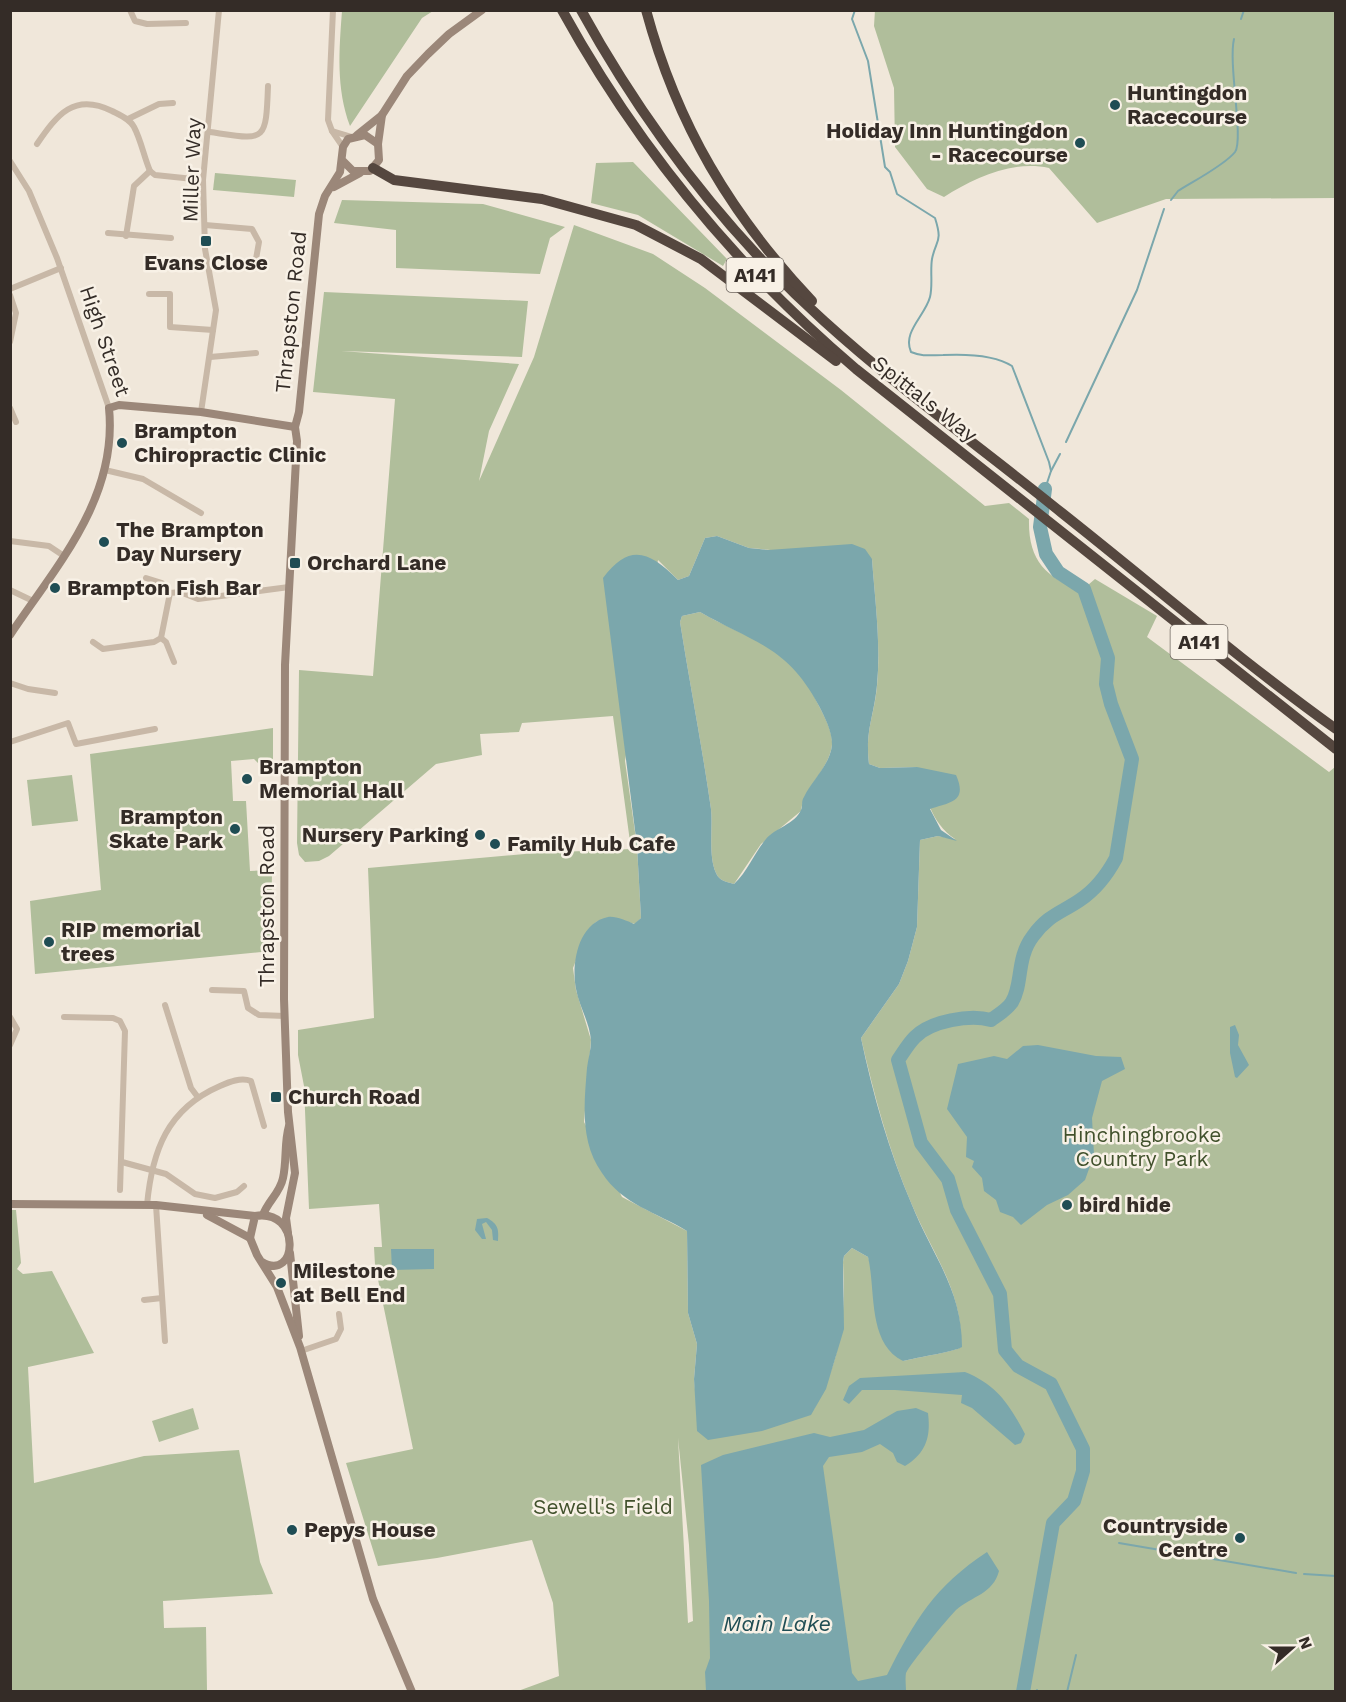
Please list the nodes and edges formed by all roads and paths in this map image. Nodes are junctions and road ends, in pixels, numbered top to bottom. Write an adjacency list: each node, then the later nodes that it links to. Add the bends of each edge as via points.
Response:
1 (130, 10): 8 (street, via 135,21 147,24)
2 (219, 10): 14 (street, Miller Way)
3 (333, 10): 13 (street, via 328,120)
4 (482, 10): 11 (main road, via 428,54 407,76)
5 (562, 10): 40 (highway, Spittals Way / A141, via 621,109 697,211 798,317)
6 (581, 10): 39 (highway, Spittals Way / A141, via 645,115 710,201 790,290)
7 (646, 10): 39 (highway, via 675,101 720,187 796,284)
8 (186, 22)
9 (268, 86): 14 (street, via 266,125 260,133 250,137)
10 (173, 103): 12 (street, via 159,104)
11 (381, 115): 15 (main road); 17 (main road)
12 (128, 119): 16 (street, via 103,107 85,104 69,108 54,120); 22 (street)
13 (332, 131): 15 (street); 18 (street)
14 (210, 132): 24 (street, Miller Way)
15 (355, 136): 17 (main road, via 365,135); 18 (main road)
16 (37, 144)
17 (378, 144): 21 (main road, via 379,160)
18 (343, 147): 20 (main road, Thrapston Road)
19 (10, 161): 31 (street, High Street, via 40,216)
20 (343, 161): 23 (main road); 25 (main road, Thrapston Road)
21 (373, 168): 23 (main road); 40 (highway, via 399,181 542,199 636,225 701,258 843,366)
22 (150, 171): 24 (street); 28 (street, via 134,186)
23 (360, 173): 25 (main road)
24 (203, 180): 26 (street, Miller Way)
25 (330, 189): 45 (main road, Thrapston Road, via 319,214)
26 (205, 225): 30 (street, via 252,229 259,242); 35 (street, Miller Way, via 205,249 216,310)
27 (108, 232): 28 (street)
28 (126, 236): 29 (street)
29 (171, 238)
30 (256, 260)
31 (61, 268): 32 (street); 42 (street, High Street)
32 (10, 289)
33 (148, 294): 35 (street, via 170,294 170,327)
34 (10, 295): 36 (street, via 16,313)
35 (213, 330): 38 (street, Miller Way)
36 (10, 342)
37 (256, 353): 38 (street)
38 (210, 357): 43 (street, Miller Way)
39 (866, 358): 62 (highway, Spittals Way / A141)
40 (887, 393): 64 (highway, Spittals Way / A141)
41 (10, 408): 44 (street)
42 (109, 408): 43 (main road, via 119,405); 46 (main road, High Street, via 111,429)
43 (201, 412): 45 (main road)
44 (16, 422)
45 (295, 427): 51 (main road, Thrapston Road)
46 (105, 470): 47 (street, via 143,479); 49 (main road, High Street, via 98,497)
47 (201, 513)
48 (10, 541): 49 (street, via 49,546)
49 (64, 556): 54 (main road, High Street)
50 (146, 578): 53 (street, via 162,584)
51 (289, 587): 53 (street, via 198,599 180,592); 67 (main road, Thrapston Road, via 285,665)
52 (10, 590): 54 (street)
53 (170, 593): 56 (street)
54 (33, 601): 55 (main road, High Street)
55 (10, 635)
56 (161, 638): 57 (street, via 103,649); 58 (street)
57 (93, 642)
58 (174, 662)
59 (10, 682): 60 (street)
60 (55, 693)
61 (155, 729): 63 (street, via 76,744 68,723)
62 (1335, 729)
63 (10, 742)
64 (1335, 749)
65 (212, 990): 67 (street, via 244,992 248,1008 259,1015)
66 (165, 1005): 71 (street, via 191,1088)
67 (285, 1016): 72 (main road, Thrapston Road)
68 (10, 1017): 70 (street, via 17,1029)
69 (64, 1017): 74 (street, via 113,1018 120,1021 125,1031)
70 (10, 1045)
71 (197, 1096): 73 (street, via 226,1083 250,1081); 75 (street, via 162,1139)
72 (289, 1125): 82 (main road, Thrapston Road, via 282,1183); 83 (main road, Thrapston Road, via 295,1173 286,1218)
73 (264, 1126)
74 (122, 1161): 75 (street); 77 (street)
75 (150, 1170): 76 (street, via 165,1174 195,1194 215,1198); 80 (street)
76 (244, 1186)
77 (120, 1190)
78 (10, 1204): 80 (main road)
79 (156, 1205): 80 (main road); 81 (main road); 87 (street)
80 (147, 1206)
81 (199, 1210): 82 (main road); 84 (main road)
82 (259, 1215): 83 (main road, via 278,1219); 84 (main road, Thrapston Road)
83 (288, 1233): 85 (main road, Thrapston Road)
84 (250, 1238): 86 (main road)
85 (290, 1253): 86 (main road, via 278,1266); 91 (main road, Thrapston Road)
86 (262, 1262): 91 (main road, via 278,1287)
87 (162, 1298): 88 (street); 90 (street)
88 (144, 1300)
89 (339, 1314): 91 (street, via 341,1329 336,1339)
90 (165, 1341)
91 (301, 1349): 92 (main road, via 373,1599)
92 (412, 1692)

